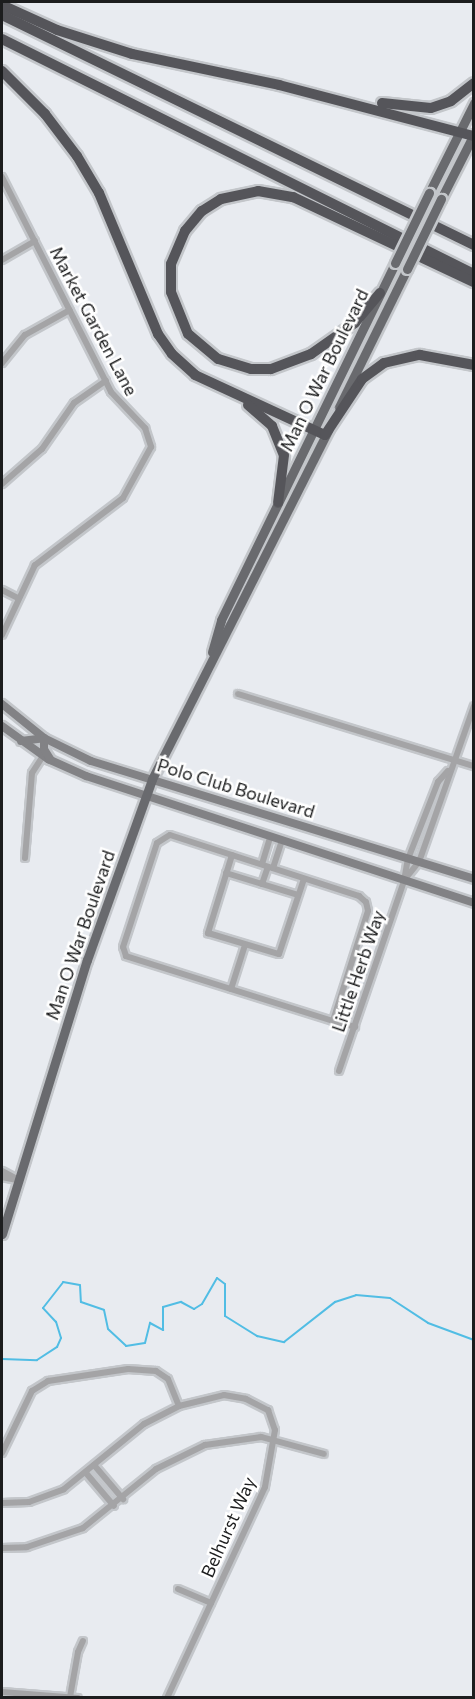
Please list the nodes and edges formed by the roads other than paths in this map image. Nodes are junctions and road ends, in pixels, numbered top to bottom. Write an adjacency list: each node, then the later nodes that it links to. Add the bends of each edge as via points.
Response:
1 (2, 5): 6 (highway, via 101,45)
2 (2, 15): 12 (highway)
3 (2, 39): 14 (highway)
4 (2, 71): 21 (highway, via 45,114 77,156 99,193 144,307 172,354 195,375)
5 (474, 83): 6 (highway, via 451,101 419,109)
6 (293, 88): 8 (highway, via 436,123)
7 (474, 103): 8 (main road, Man O War Boulevard)
8 (458, 135): 9 (highway); 16 (main road, Man O War Boulevard, bridge)
9 (473, 135): 23 (main road, Man O War Boulevard, bridge)
10 (2, 177): 11 (street, Market Garden Lane)
11 (35, 241): 13 (street); 17 (street, Market Garden Lane)
12 (474, 245)
13 (2, 260)
14 (474, 274)
15 (474, 282): 16 (highway, via 293,197 258,191 221,199 202,211 185,231 171,264 171,292 188,334 218,359 251,369 271,369 311,354 355,322)
16 (380, 293): 22 (main road, Man O War Boulevard)
17 (70, 310): 18 (street, via 25,335); 20 (street, Market Garden Lane)
18 (2, 363)
19 (474, 365): 23 (highway, via 420,355 384,363 362,379)
20 (106, 381): 24 (street, via 74,403 42,449); 27 (street, Market Garden Lane, via 120,405 148,433 150,453 126,494 41,558)
21 (223, 388): 22 (highway); 25 (highway, via 264,416 279,440 284,468)
22 (313, 430): 23 (highway); 25 (main road, Man O War Boulevard)
23 (325, 435): 29 (main road, Man O War Boulevard, via 226,636)
24 (2, 484)
25 (278, 503): 29 (main road, Man O War Boulevard, via 221,620)
26 (2, 590): 27 (street)
27 (18, 598): 28 (street, Market Garden Lane)
28 (2, 634)
29 (212, 654): 41 (main road, Man O War Boulevard)
30 (237, 694): 37 (street)
31 (2, 704): 34 (street, Polo Club Boulevard)
32 (474, 706): 37 (street)
33 (2, 726): 35 (street, Polo Club Boulevard)
34 (44, 738): 35 (street); 38 (street, via 44,749); 41 (street, Polo Club Boulevard, via 91,760)
35 (21, 741): 36 (street, Polo Club Boulevard)
36 (43, 756): 38 (street, Polo Club Boulevard); 46 (street, via 32,773)
37 (452, 759): 39 (street); 40 (street)
38 (52, 762): 42 (street, Polo Club Boulevard)
39 (474, 766)
40 (448, 771): 47 (street, via 438,782); 48 (street, via 447,786)
41 (152, 779): 42 (main road, Man O War Boulevard); 47 (street, Polo Club Boulevard)
42 (145, 795): 43 (street, Polo Club Boulevard); 64 (main road, Man O War Boulevard, via 87,960)
43 (270, 837): 44 (street, Polo Club Boulevard); 49 (street)
44 (282, 841): 49 (street); 53 (street, Polo Club Boulevard)
45 (232, 855): 49 (street); 50 (street); 58 (street, via 170,835 162,838 157,843 123,947 126,956)
46 (25, 858)
47 (408, 858): 48 (street, Polo Club Boulevard); 53 (street)
48 (419, 862): 52 (street, Polo Club Boulevard); 53 (street)
49 (268, 866): 51 (street); 54 (street)
50 (226, 873): 54 (street); 57 (street, via 208,933)
51 (304, 879): 55 (street); 59 (street, via 366,902 368,911)
52 (474, 879)
53 (404, 881): 56 (street, Polo Club Boulevard); 60 (street, Little Herb Way)
54 (262, 884): 55 (street)
55 (298, 895): 57 (street, via 279,954)
56 (474, 903)
57 (244, 945): 58 (street)
58 (231, 988): 59 (street)
59 (333, 1021): 60 (street)
60 (355, 1027): 61 (street, Little Herb Way)
61 (339, 1071)
62 (2, 1171): 64 (street)
63 (2, 1177): 64 (street)
64 (19, 1180): 65 (main road, Man O War Boulevard)
65 (2, 1234)
66 (179, 1406): 67 (street, Belhurst Way, via 224,1395 246,1398 268,1410); 68 (street, via 168,1379 156,1371 128,1369 48,1381 32,1391); 70 (street, Belhurst Way, via 144,1424)
67 (275, 1439): 69 (street); 72 (street, via 229,1440 190,1450 156,1469); 77 (street, Belhurst Way, via 265,1487)
68 (2, 1453)
69 (324, 1454)
70 (94, 1466): 71 (street, Belhurst Way); 72 (street)
71 (86, 1473): 73 (street, Belhurst Way, via 41,1499); 74 (street)
72 (123, 1499): 74 (street)
73 (2, 1503)
74 (114, 1506): 75 (street, via 83,1528 56,1540)
75 (2, 1548)
76 (178, 1589): 77 (street)
77 (211, 1603): 82 (street, Belhurst Way)
78 (83, 1641): 80 (street)
79 (2, 1692): 80 (street)
80 (70, 1697): 81 (street)
81 (78, 1698)
82 (167, 1698)

